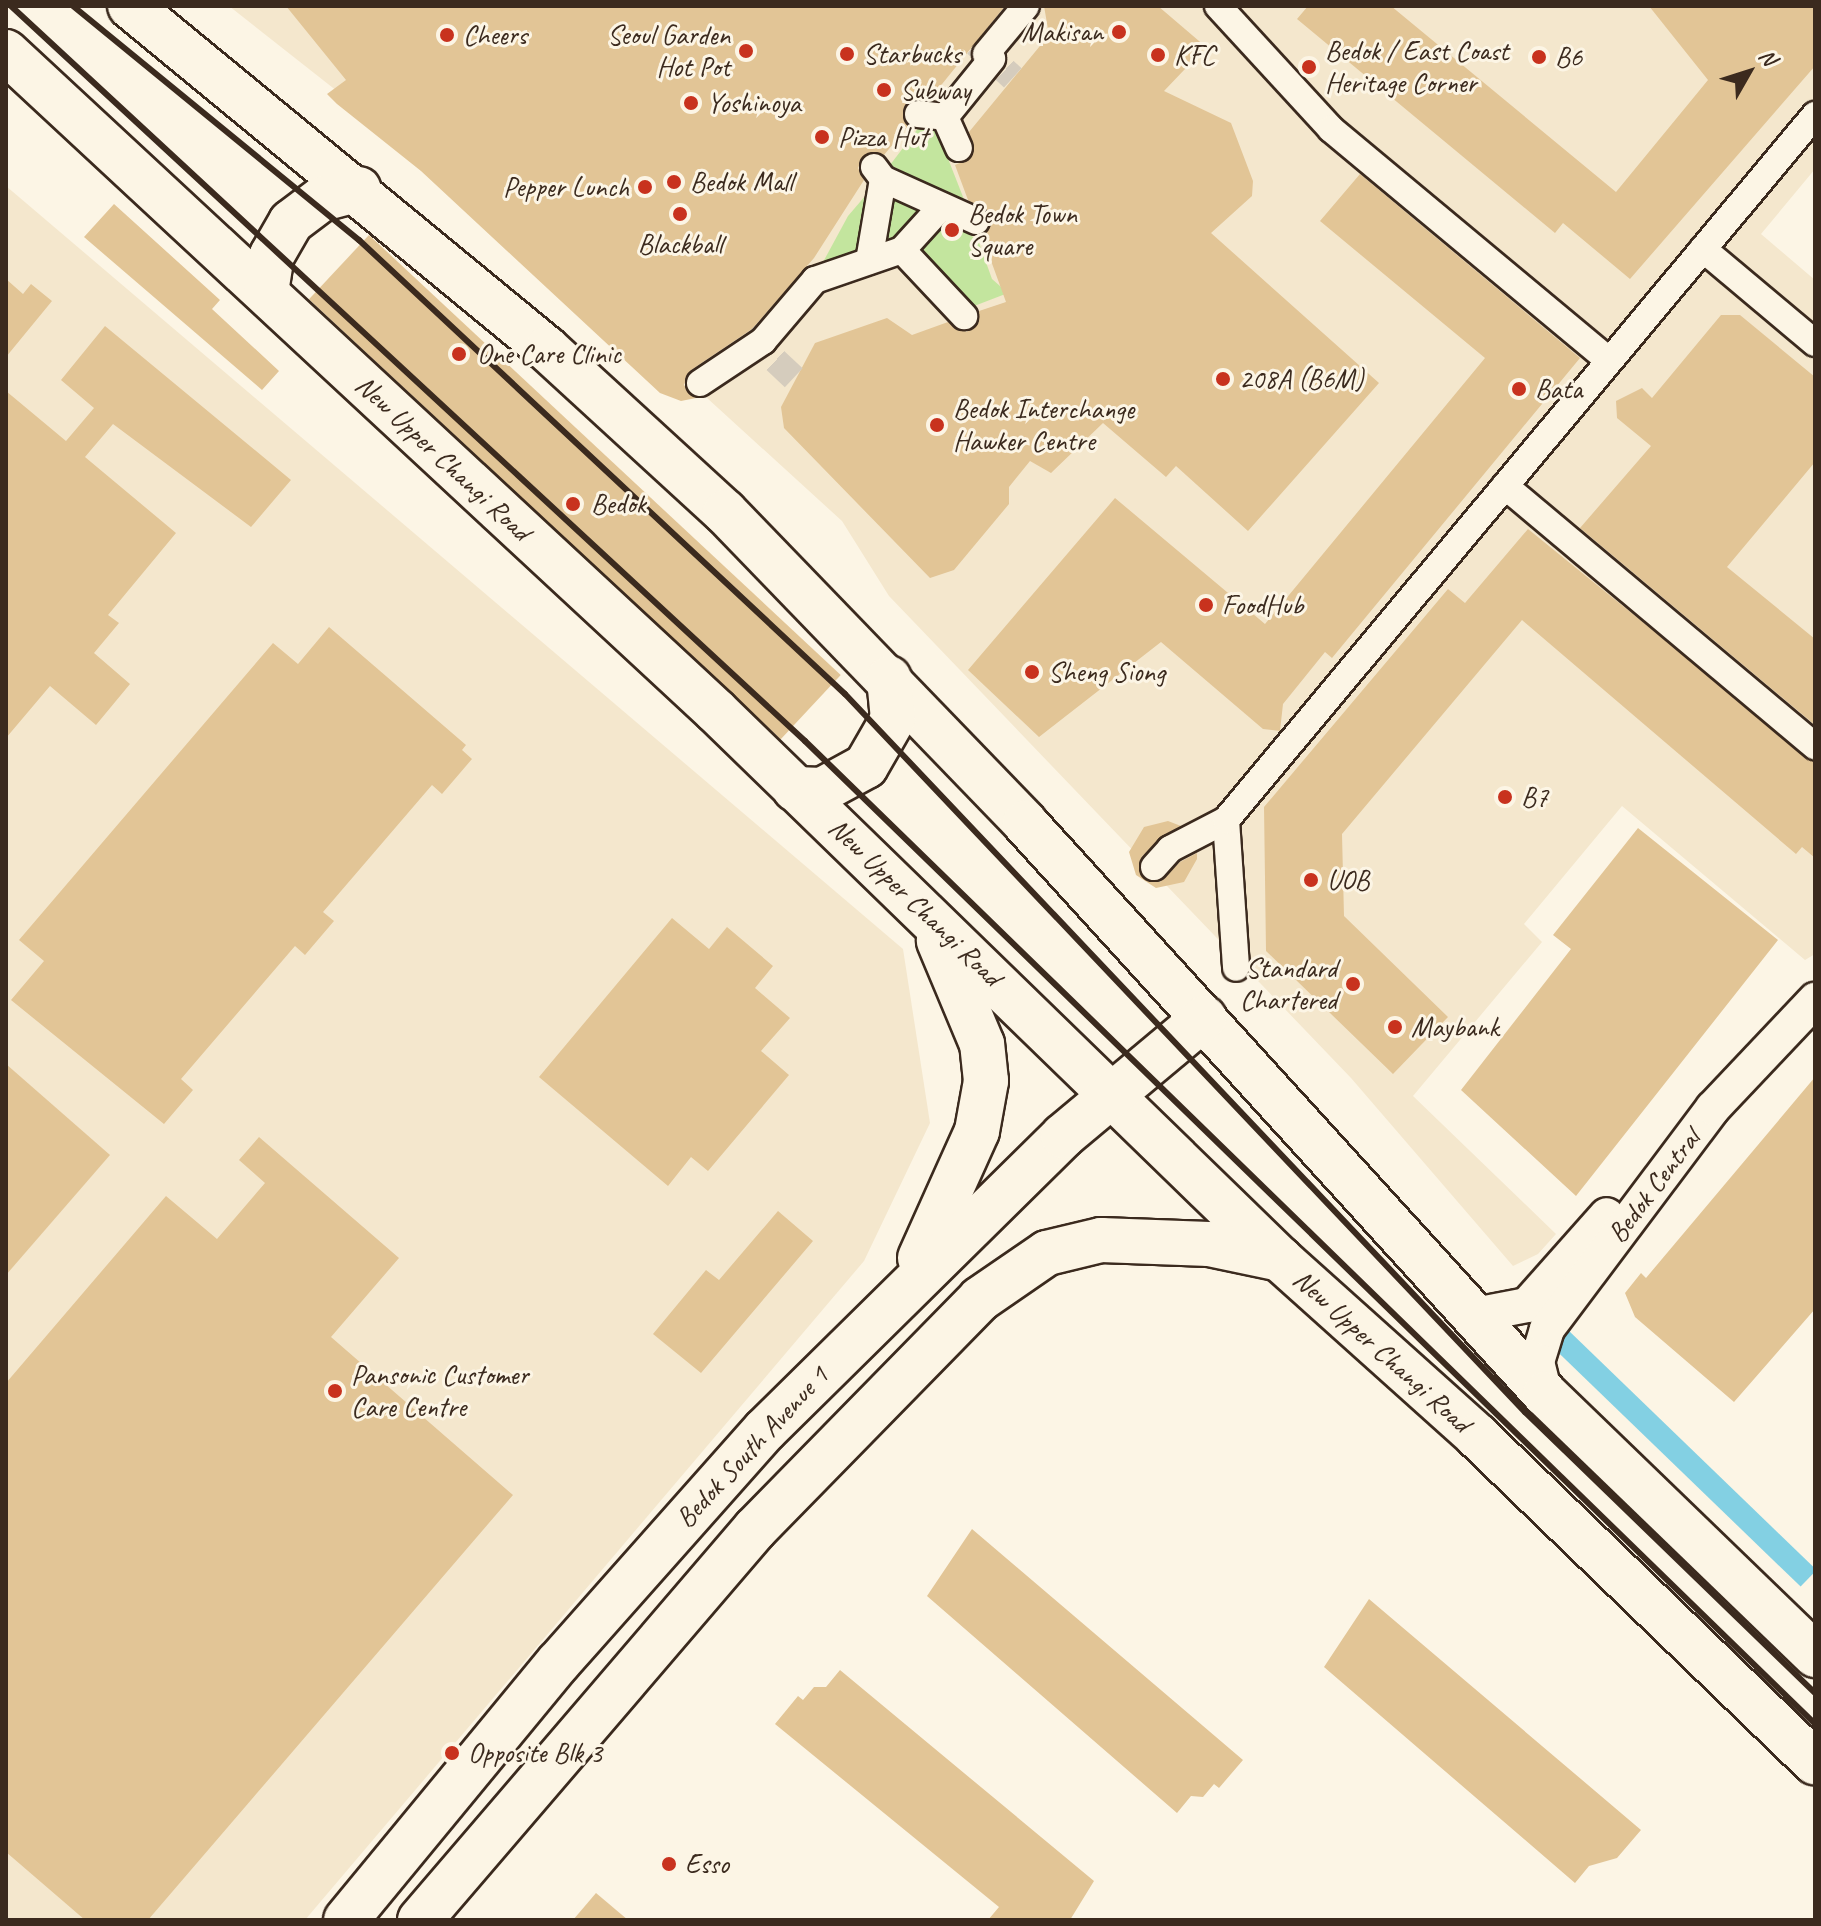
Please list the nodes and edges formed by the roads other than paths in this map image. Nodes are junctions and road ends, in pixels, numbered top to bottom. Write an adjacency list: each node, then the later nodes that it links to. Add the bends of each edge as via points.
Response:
1 (130, 6): 9 (main road)
2 (1026, 6): 7 (street)
3 (1218, 6): 18 (street, via 1331,129)
4 (6, 52): 15 (main road, New Upper Changi Road)
5 (918, 114): 7 (street)
6 (1815, 115): 12 (street)
7 (945, 117): 8 (street)
8 (959, 148)
9 (359, 189): 15 (main road, via 322,199 291,222 272,255); 21 (main road, via 714,502)
10 (942, 206): 11 (street); 13 (street); 14 (street, via 878,173)
11 (976, 221)
12 (1703, 249): 17 (street); 18 (street)
13 (902, 250): 14 (street); 16 (street)
14 (869, 261): 19 (street, via 815,280 763,341)
15 (266, 292): 23 (main road, New Upper Changi Road)
16 (964, 316)
17 (1815, 343)
18 (1609, 361): 20 (street)
19 (700, 383)
20 (1505, 486): 22 (street); 24 (street)
21 (889, 678): 23 (main road, via 893,719 866,766 822,790); 30 (main road)
22 (1815, 746)
23 (795, 789): 26 (main road, New Upper Changi Road)
24 (1226, 820): 25 (street, via 1170,849); 27 (street)
25 (1154, 867)
26 (917, 903): 31 (main road, New Upper Changi Road); 33 (main road, via 958,974 982,1044 986,1081 977,1131)
27 (1236, 968)
28 (1815, 989): 34 (street, Bedok Central, via 1777,1018 1531,1301 1501,1315)
29 (1815, 1000): 35 (street, Bedok Central, via 1713,1108 1547,1329 1537,1362)
30 (1204, 1018): 31 (main road, Bedok South Avenue 1); 34 (main road)
31 (1112, 1092): 32 (main road, New Upper Changi Road); 33 (main road, Bedok South Avenue 1)
32 (1280, 1259): 37 (main road, New Upper Changi Road, via 1477,1436); 39 (main road, Bedok South Avenue 1, via 1209,1244 1101,1240 1047,1253 980,1299 766,1518)
33 (909, 1282): 38 (main road, Bedok South Avenue 1, via 658,1547)
34 (1475, 1315): 35 (main road)
35 (1545, 1394): 36 (main road)
36 (1815, 1655)
37 (1815, 1762)
38 (346, 1920)
39 (420, 1920)

